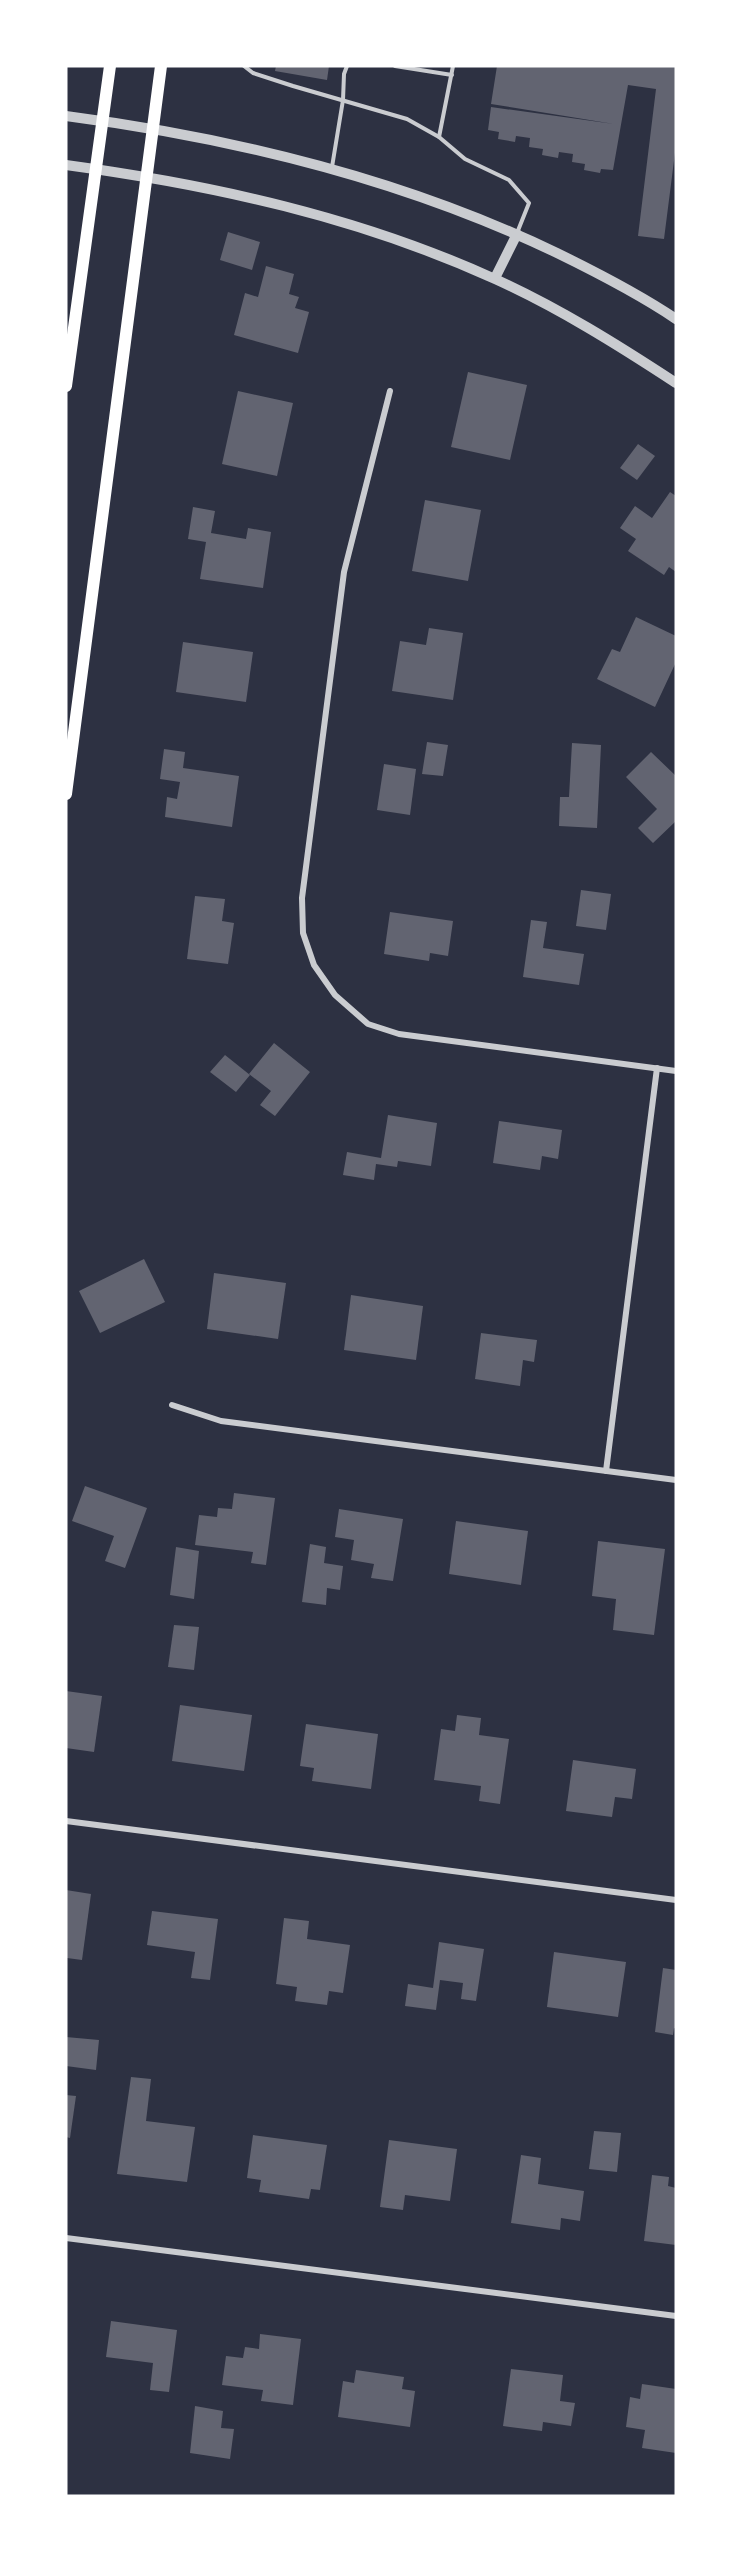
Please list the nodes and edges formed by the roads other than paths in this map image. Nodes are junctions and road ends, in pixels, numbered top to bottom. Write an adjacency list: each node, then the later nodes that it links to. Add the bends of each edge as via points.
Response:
1 (110, 66): 10 (main road)
2 (161, 66): 11 (main road)
3 (244, 66): 8 (lane, via 253,73)
4 (347, 66): 8 (lane)
5 (395, 66): 7 (lane)
6 (453, 66): 7 (lane)
7 (452, 75): 12 (lane)
8 (343, 100): 12 (lane, via 407,119); 15 (lane)
9 (66, 116): 10 (street)
10 (102, 121): 11 (street); 14 (main road)
11 (152, 129): 15 (street, via 260,150); 16 (main road)
12 (439, 137): 17 (lane, via 465,159 509,180 529,203)
13 (66, 165): 14 (street)
14 (95, 169): 16 (street); 21 (main road)
15 (332, 170): 17 (street, via 413,194)
16 (146, 177): 18 (street, via 258,199 352,224); 23 (main road)
17 (517, 234): 18 (street); 19 (street, via 594,271)
18 (495, 278): 20 (street, via 611,340)
19 (676, 319)
20 (676, 383)
21 (66, 386)
22 (390, 391): 24 (street, via 344,572 302,898 303,933 314,964 335,995 368,1024 399,1034)
23 (66, 794)
24 (657, 1068): 25 (street); 27 (street)
25 (676, 1071)
26 (172, 1405): 27 (street, via 221,1421)
27 (606, 1471): 28 (street)
28 (676, 1480)
29 (66, 1821): 30 (street)
30 (676, 1900)
31 (66, 2238): 32 (street)
32 (676, 2316)

